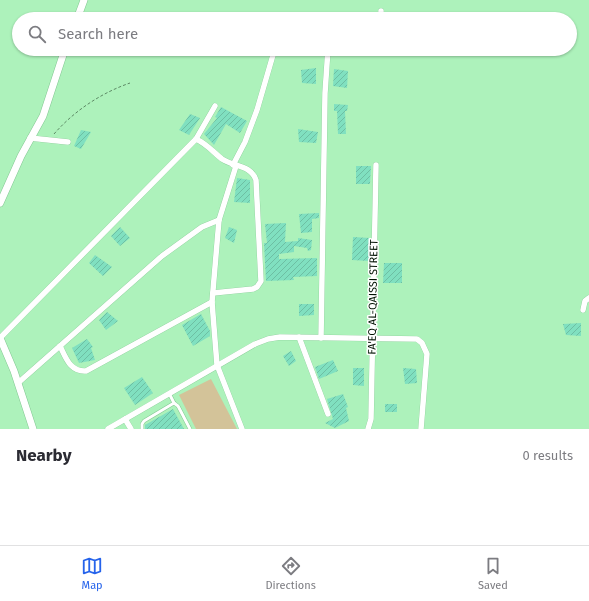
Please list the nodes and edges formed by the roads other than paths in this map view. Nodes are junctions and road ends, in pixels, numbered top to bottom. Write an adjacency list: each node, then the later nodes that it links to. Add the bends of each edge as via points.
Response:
1 (84, 0): 2 (street)
2 (80, 12)
3 (64, 56): 7 (street, via 43,116)
4 (273, 56): 10 (street, via 253,121)
5 (328, 56): 21 (street)
6 (215, 106): 8 (street)
7 (30, 138): 9 (street); 12 (street)
8 (196, 139): 10 (street); 20 (street)
9 (68, 142)
10 (235, 165): 13 (street); 14 (street, via 252,172 256,180 261,278 259,285 253,289)
11 (376, 165): 19 (street, FA'EQ AL-QAISSI STREET)
12 (0, 203)
13 (219, 220): 14 (street); 22 (street, via 202,226 185,238)
14 (214, 293): 16 (street)
15 (589, 298): 17 (street, via 585,301)
16 (212, 302): 22 (street, via 86,371 77,371 71,367); 23 (street)
17 (583, 310)
18 (299, 337): 21 (street); 23 (street, via 268,339); 27 (street)
19 (372, 337): 21 (street); 35 (street, FA'EQ AL-QAISSI STREET, via 371,419); 36 (street, via 410,338 422,343 427,354)
20 (0, 338): 24 (street)
21 (321, 338)
22 (60, 346): 24 (street)
23 (218, 365): 25 (street); 34 (street)
24 (18, 383): 29 (street)
25 (169, 393): 26 (lane); 28 (street)
26 (174, 403): 32 (lane, via 144,421); 33 (lane)
27 (328, 414)
28 (126, 419): 30 (street); 31 (street)
29 (33, 429)
30 (108, 429)
31 (131, 429)
32 (142, 429)
33 (190, 429)
34 (242, 429)
35 (368, 429)
36 (421, 429)

